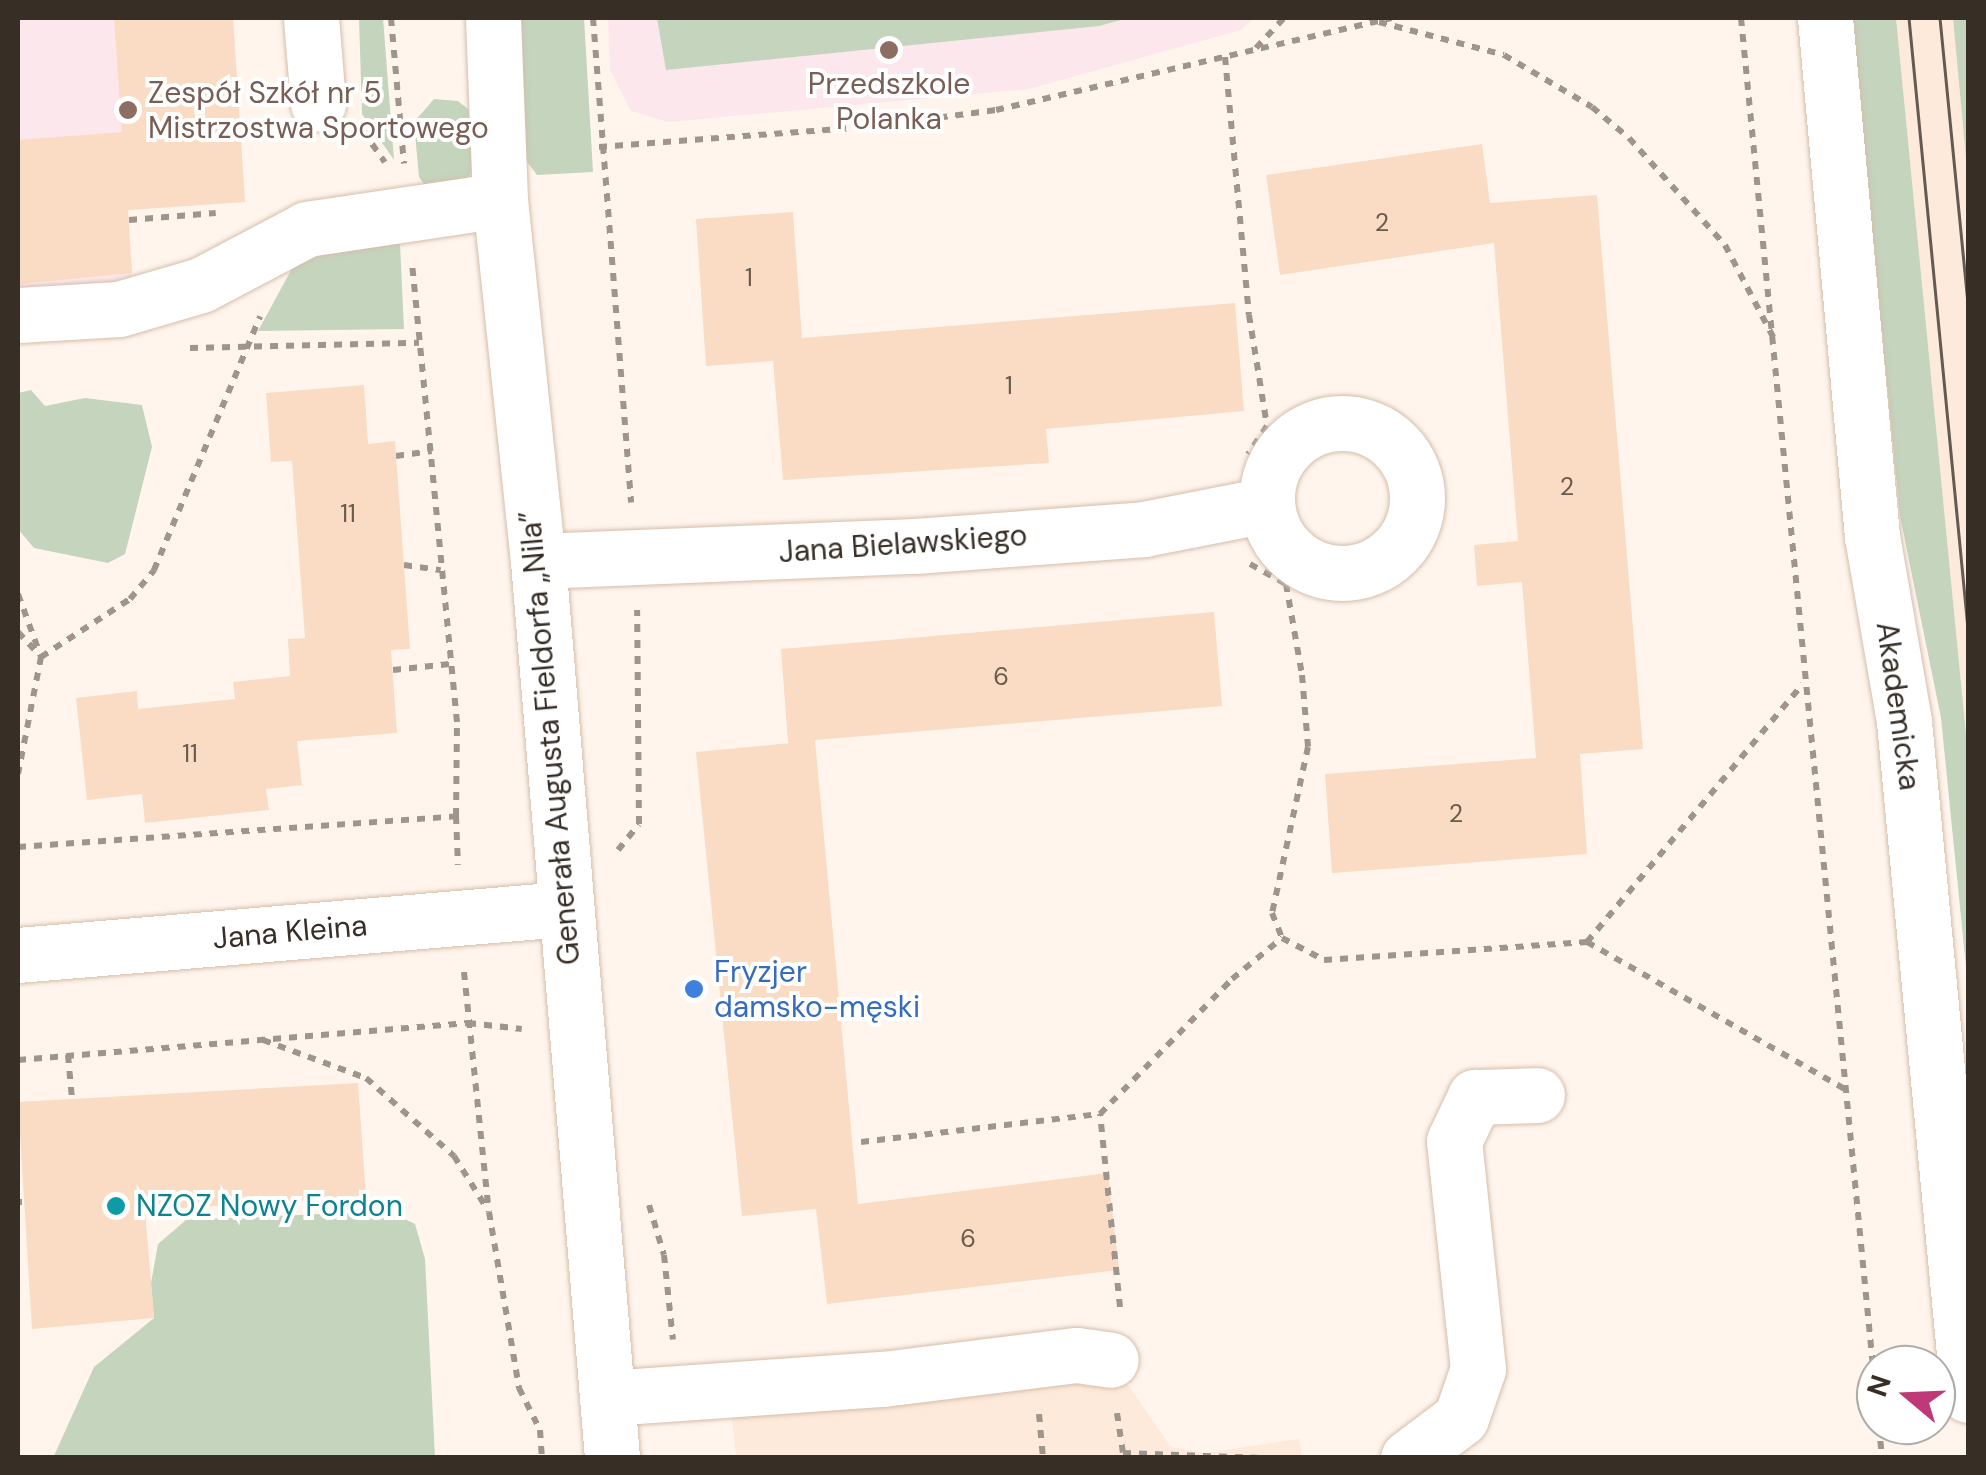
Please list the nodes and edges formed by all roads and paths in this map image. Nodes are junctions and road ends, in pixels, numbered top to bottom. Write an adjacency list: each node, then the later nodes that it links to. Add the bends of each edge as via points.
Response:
1 (311, 18): 12 (street)
2 (392, 18): 14 (path)
3 (493, 18): 15 (street, Generała Augusta Fieldorfa „Nila”)
4 (593, 18): 13 (path)
5 (1284, 18): 10 (path)
6 (1391, 18): 9 (path)
7 (1741, 18): 19 (path)
8 (1825, 18): 58 (street, Akademicka, via 1872,536 1904,722)
9 (1373, 20): 10 (path); 19 (path, via 1504,54 1592,107 1629,138 1725,245)
10 (1256, 49): 11 (path)
11 (1225, 57): 13 (path, via 979,112); 23 (path, via 1249,315 1267,426 1238,469 1208,473)
12 (338, 114): 14 (path)
13 (599, 147): 24 (path)
14 (406, 198): 15 (street); 18 (street, via 307,229 201,285 119,309); 20 (path)
15 (500, 200): 25 (street, Generała Augusta Fieldorfa „Nila”)
16 (224, 212): 17 (path)
17 (129, 220)
18 (18, 314)
19 (1775, 342): 33 (path)
20 (419, 343): 21 (path); 30 (path, via 244,346 154,570 130,600)
21 (432, 451): 22 (path); 27 (path)
22 (396, 456)
23 (1243, 512): 24 (street, Jana Bielawskiego, via 915,546); 40 (path, via 1233,555 1286,584 1302,676 1308,747 1272,914)
24 (636, 558): 25 (street, Jana Bielawskiego); 37 (path, via 639,824)
25 (538, 560): 38 (street, Generała Augusta Fieldorfa „Nila”)
26 (404, 565): 27 (path)
27 (441, 570): 31 (path)
28 (18, 594): 30 (path)
29 (18, 632): 30 (path)
30 (41, 656): 34 (path)
31 (450, 664): 32 (path); 35 (path)
32 (393, 670)
33 (1803, 684): 41 (path); 48 (path)
34 (18, 774)
35 (456, 816): 36 (path); 39 (path)
36 (18, 847)
37 (609, 862)
38 (563, 909): 39 (street, Jana Kleina); 44 (street, Generała Augusta Fieldorfa „Nila”)
39 (460, 918): 42 (street, Jana Kleina); 43 (path)
40 (1282, 938): 41 (path, via 1324,960); 51 (path, via 1232,979)
41 (1586, 942): 48 (path)
42 (18, 956)
43 (468, 1023): 44 (path); 45 (path); 54 (path)
44 (574, 1031): 59 (street, Generała Augusta Fieldorfa „Nila”)
45 (258, 1038): 46 (path); 54 (path, via 366,1078 454,1156)
46 (68, 1055): 47 (path); 50 (path)
47 (18, 1060)
48 (1848, 1091): 55 (path)
49 (1536, 1095): 63 (street, via 1475,1097 1454,1141 1478,1369 1461,1418)
50 (72, 1100)
51 (1100, 1114): 52 (path); 56 (path, via 1119,1270 1120,1322)
52 (861, 1142)
53 (647, 1199): 57 (path, via 664,1254)
54 (489, 1212): 60 (path, via 520,1388 540,1430)
55 (1871, 1345)
56 (1111, 1360): 57 (street, via 1077,1356 883,1378); 62 (path, via 1123,1453)
57 (677, 1391): 59 (street)
58 (1968, 1394)
59 (608, 1398): 61 (street, Generała Augusta Fieldorfa „Nila”)
60 (542, 1458)
61 (612, 1458)
62 (1264, 1458)
63 (1408, 1458)

